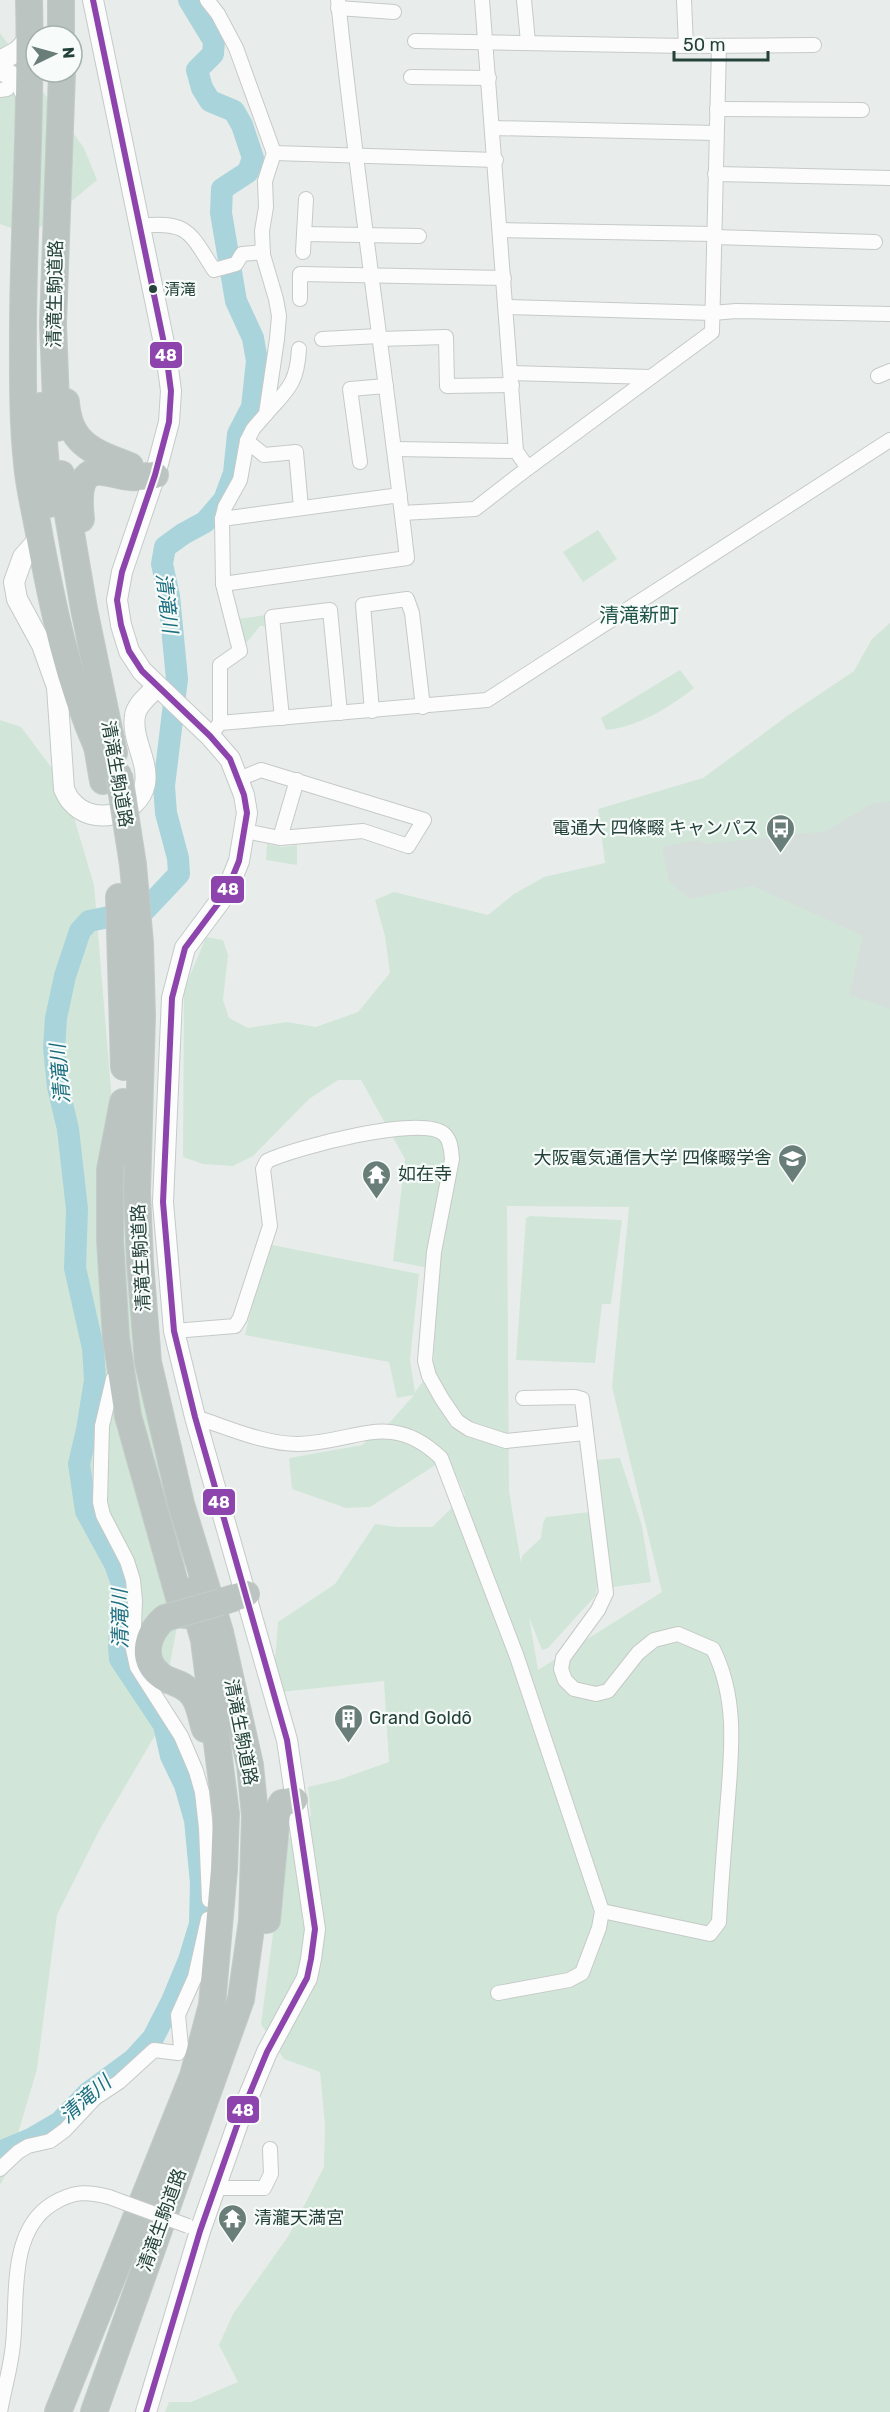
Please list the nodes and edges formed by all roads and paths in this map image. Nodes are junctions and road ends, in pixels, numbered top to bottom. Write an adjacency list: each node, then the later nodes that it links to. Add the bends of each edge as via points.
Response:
1 (29, 0): 11 (highway)
2 (44, 0): 12 (highway)
3 (61, 0): 13 (highway)
4 (93, 0): 39 (street)
5 (207, 0): 33 (street, via 236,48)
6 (482, 0): 15 (street)
7 (524, 0): 16 (street)
8 (684, 0): 18 (street)
9 (338, 4): 10 (street); 34 (street)
10 (394, 12)
11 (34, 24)
12 (39, 24)
13 (62, 24)
14 (415, 41): 15 (street)
15 (486, 41): 16 (street); 25 (street)
16 (528, 42): 18 (street)
17 (814, 45): 19 (street)
18 (686, 46): 19 (street)
19 (718, 46): 29 (street)
20 (24, 47): 21 (street)
21 (0, 62)
22 (24, 66): 28 (highway)
23 (0, 69): 28 (street, via 19,81)
24 (411, 77): 25 (street)
25 (489, 78): 31 (street)
26 (43, 84): 84 (highway, 清滝生駒道路, via 40,389 49,505)
27 (62, 84): 50 (highway, 清滝生駒道路)
28 (12, 92): 73 (highway, via 27,464)
29 (717, 110): 30 (street); 32 (street)
30 (862, 110)
31 (493, 128): 32 (street); 35 (street)
32 (716, 133): 36 (street)
33 (274, 153): 34 (street); 46 (street, via 265,180)
34 (357, 156): 35 (street); 42 (street)
35 (496, 160): 40 (street)
36 (715, 174): 37 (street); 44 (street)
37 (890, 178)
38 (306, 199): 41 (street)
39 (139, 226): 46 (street, via 177,226 197,243 214,270 229,266 242,254); 68 (street, via 171,392 169,422)
40 (500, 230): 44 (street); 49 (street)
41 (304, 234): 42 (street); 47 (street)
42 (366, 235): 43 (street); 48 (street)
43 (419, 236)
44 (714, 236): 45 (street); 53 (street)
45 (875, 242)
46 (263, 252): 61 (street, via 279,316)
47 (303, 252)
48 (372, 276): 49 (street); 51 (street, via 300,274); 55 (street)
49 (504, 278): 52 (street)
50 (55, 286): 68 (highway, via 67,417 76,436 92,452); 78 (highway, 清滝生駒道路, via 55,395 61,468)
51 (300, 299)
52 (507, 307): 53 (street); 59 (street)
53 (713, 313): 54 (street); 58 (street, via 712,332)
54 (890, 314)
55 (379, 338): 56 (street); 59 (street, via 446,337 447,386); 60 (street)
56 (322, 339)
57 (299, 349): 61 (street, via 291,386)
58 (651, 377): 59 (street); 67 (street)
59 (512, 379): 65 (street)
60 (386, 386): 64 (street); 66 (street, via 350,389)
61 (266, 414): 63 (street)
62 (890, 440): 79 (street, via 487,700)
63 (247, 441): 70 (street, via 264,455 296,452); 72 (street, via 240,480)
64 (395, 449): 65 (street); 69 (street)
65 (516, 451): 67 (street)
66 (360, 462)
67 (528, 468): 71 (street, via 475,509)
68 (155, 475): 77 (street, via 122,572 117,600 129,651); 78 (highway, via 129,477 99,471 80,486)
69 (400, 495): 70 (street); 71 (street)
70 (301, 508): 72 (street)
71 (402, 513): 76 (street, via 407,558)
72 (222, 519): 76 (street)
73 (40, 538): 74 (street, via 22,557); 75 (highway)
74 (19, 571): 75 (street, via 36,569); 77 (street, via 14,582 17,599 42,645 57,687 64,789 80,808 94,815 118,813 132,807 140,797 145,767 135,713)
75 (46, 574): 84 (highway, via 60,640)
76 (223, 584): 83 (street, via 240,651 220,665)
77 (160, 690): 83 (street)
78 (101, 691): 85 (highway, 清滝生駒道路)
79 (423, 706): 80 (street); 80 (street, via 407,599 363,604)
80 (372, 711): 81 (street)
81 (340, 713): 82 (street); 82 (street, via 330,610 272,617)
82 (282, 718): 83 (street)
83 (210, 728): 86 (street)
84 (98, 749): 85 (highway, 清滝生駒道路)
85 (111, 778): 90 (highway, 清滝生駒道路)
86 (239, 779): 87 (street, via 261,770); 88 (street, via 247,813)
87 (297, 780): 89 (street); 89 (street, via 424,820 408,846 363,831)
88 (245, 831): 89 (street); 92 (street, via 239,861 226,893 185,948 172,999 163,1202)
89 (280, 838)
90 (125, 866): 91 (highway, 清滝生駒道路, via 121,918); 105 (highway, 清滝生駒道路, via 140,943 137,1192 148,1362 181,1503 220,1632 250,1765 255,1815 252,1921 241,1999)
91 (123, 1102): 93 (highway, via 110,1170 110,1240); 102 (highway, 清滝生駒道路, via 128,1336 150,1453 204,1640 226,1814)
92 (174, 1331): 95 (street); 96 (street, via 235,1326 240,1318 270,1226 263,1169 267,1161 339,1137 406,1126 433,1128 444,1134 451,1146 452,1159 434,1252 425,1361 429,1376 457,1421 469,1429 506,1441)
93 (121, 1378): 98 (highway); 107 (street, via 113,1379 102,1426 100,1502 133,1580 133,1650 137,1666 181,1736 202,1792 210,1884 208,1922 195,1977 178,2015 178,2053 154,2050 119,2082 94,2098 65,2130 50,2140 28,2146)
94 (523, 1398): 96 (street, via 582,1399)
95 (195, 1417): 97 (street); 103 (street, via 297,1444 392,1431 427,1444 441,1458 517,1657)
96 (585, 1433): 103 (street, via 606,1593 563,1658 565,1680 583,1693 608,1691 638,1653 654,1640 678,1634 713,1649 728,1689 733,1725 718,1922 711,1934)
97 (246, 1594): 99 (highway, bridge, via 165,1618 151,1633 148,1653 155,1671); 101 (street, via 287,1740)
98 (194, 1657): 99 (highway, via 190,1672); 100 (highway)
99 (178, 1682): 100 (highway, via 197,1700)
100 (208, 1738): 102 (highway)
101 (294, 1800): 105 (highway, via 282,1803 278,1814 260,1973 253,2001); 108 (street, via 313,1907 311,1959 307,1978 267,2052 240,2117)
102 (224, 1870): 111 (highway, 清滝生駒道路, via 212,2005 193,2076)
103 (602, 1911): 104 (street, via 582,1973 569,1980)
104 (498, 1993)
105 (215, 2069): 112 (highway, 清滝生駒道路)
106 (270, 2149): 108 (street, via 271,2174 264,2188)
107 (0, 2169)
108 (216, 2188): 109 (street)
109 (194, 2229): 110 (street, bridge, via 88,2191 60,2199 39,2213 26,2233 17,2278 13,2345); 113 (street)
110 (0, 2412)
111 (58, 2412)
112 (94, 2412)
113 (146, 2412)

